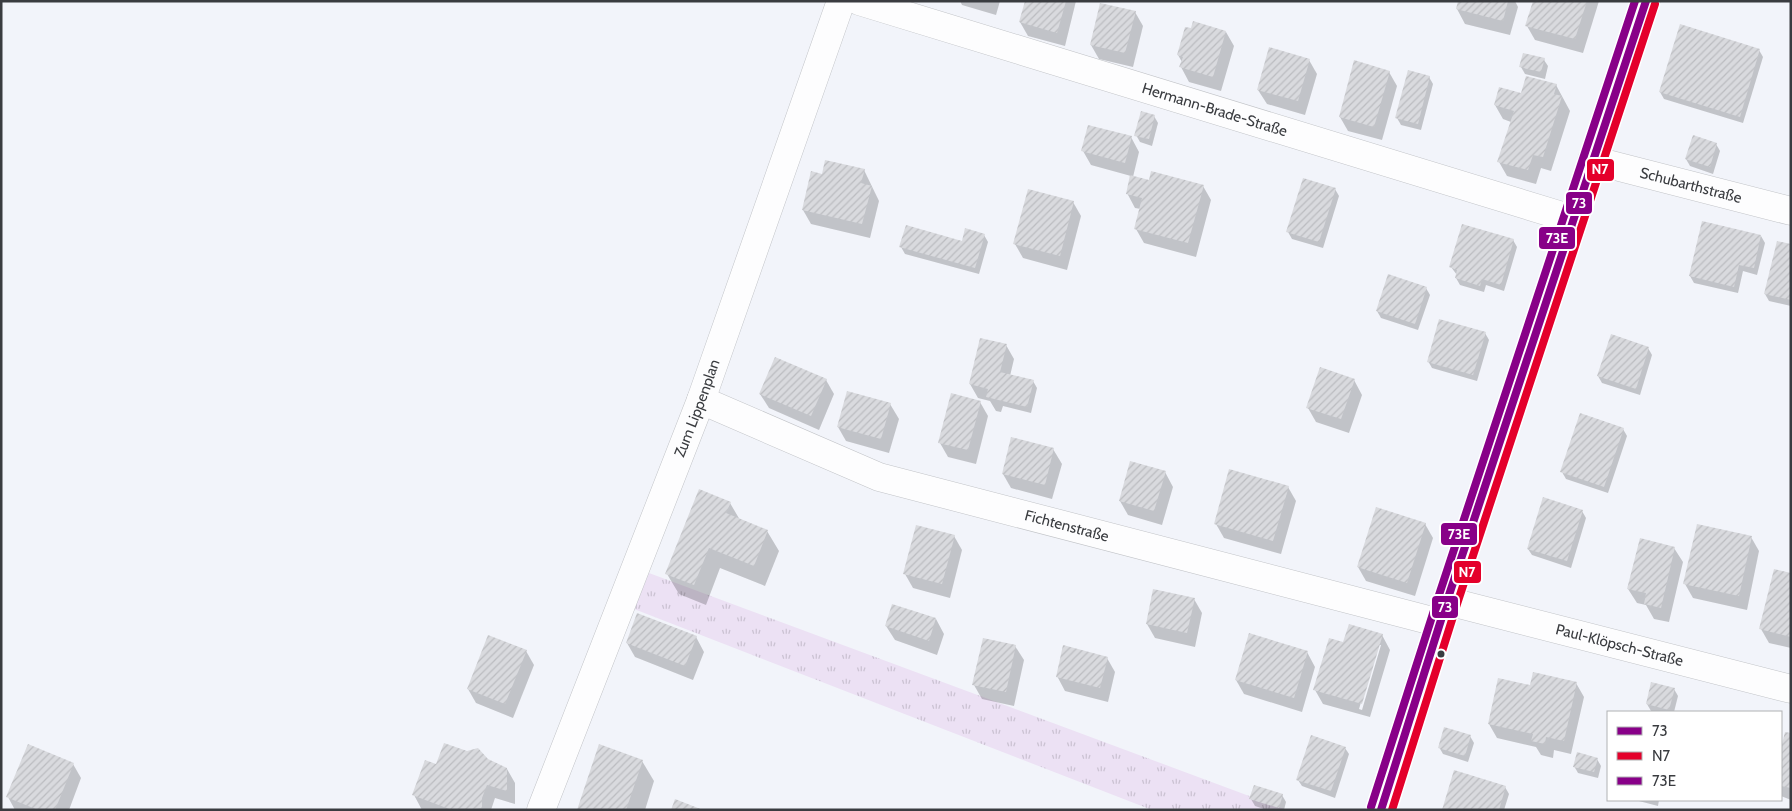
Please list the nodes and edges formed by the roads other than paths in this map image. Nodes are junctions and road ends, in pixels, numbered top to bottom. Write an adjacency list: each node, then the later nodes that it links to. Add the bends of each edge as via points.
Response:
1 (841, 1): 7 (street, Zum Lippenplan)
2 (859, 1): 6 (street, Hermann-Brade-Straße)
3 (1646, 1): 4 (street)
4 (1592, 160): 5 (street, Schubarthstraße); 6 (street)
5 (1791, 211)
6 (1572, 219): 8 (street)
7 (701, 400): 8 (street, Fichtenstraße, via 878,477); 10 (street, Zum Lippenplan)
8 (1443, 612): 9 (street, Paul-Klöpsch-Straße); 11 (street)
9 (1791, 688)
10 (541, 810)
11 (1381, 810)

